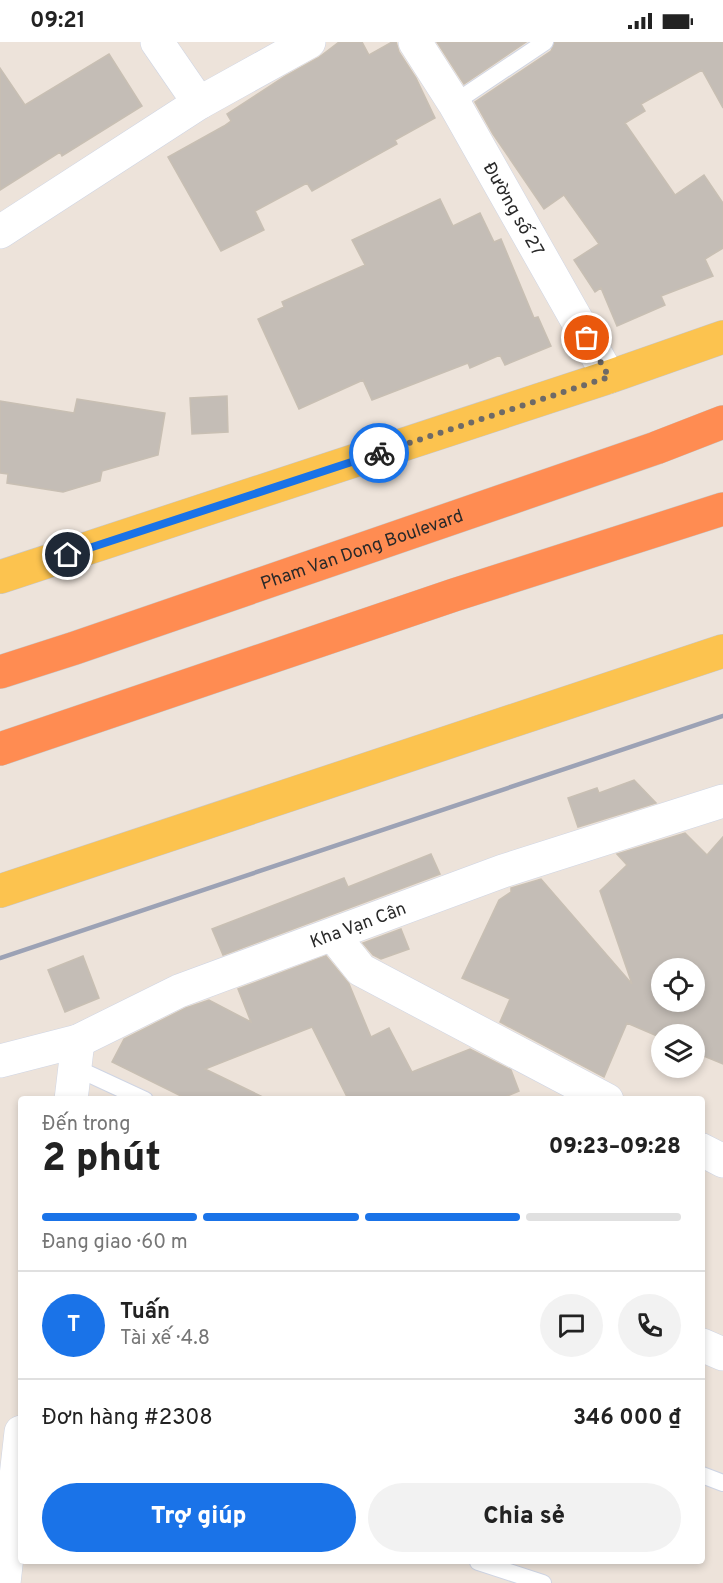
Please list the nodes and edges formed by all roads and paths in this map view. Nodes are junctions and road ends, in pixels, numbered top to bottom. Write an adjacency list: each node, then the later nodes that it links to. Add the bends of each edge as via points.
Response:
1 (157, 42): 5 (street)
2 (309, 42): 5 (street)
3 (415, 42): 6 (street, Đường số 27)
4 (545, 42): 6 (lane)
5 (199, 103): 7 (street)
6 (454, 103): 9 (street, Đường số 27)
7 (0, 232)
8 (723, 337): 9 (main road)
9 (609, 377): 12 (main road)
10 (723, 422): 14 (highway, Pham Van Dong Boulevard)
11 (723, 509): 15 (highway, via 454,595)
12 (0, 577)
13 (723, 651): 17 (main road)
14 (0, 672)
15 (0, 749)
16 (722, 804): 18 (street, Kha Vạn Cân, via 503,872)
17 (0, 891)
18 (333, 935): 20 (street, Kha Vạn Cân, via 178,991); 22 (street, via 361,970)
19 (0, 1062): 20 (street, Kha Vạn Cân)
20 (75, 1070): 21 (lane)
21 (137, 1096)
22 (599, 1096)
23 (705, 1152): 24 (street)
24 (723, 1161)
25 (705, 1346): 26 (street)
26 (723, 1354)
27 (18, 1459): 32 (street)
28 (705, 1475): 29 (lane)
29 (723, 1483)
30 (482, 1564): 31 (lane)
31 (515, 1579): 33 (lane)
32 (4, 1583)
33 (543, 1583)

